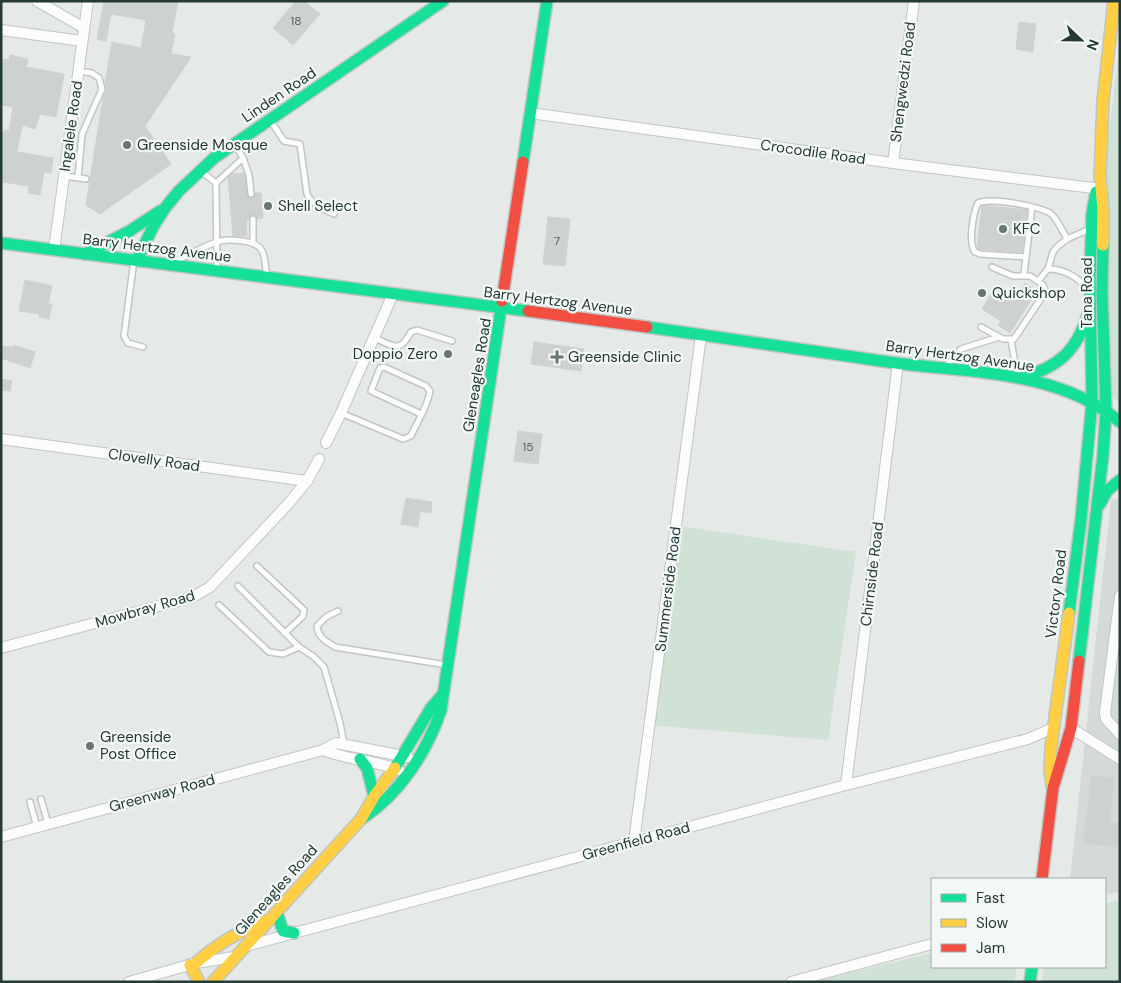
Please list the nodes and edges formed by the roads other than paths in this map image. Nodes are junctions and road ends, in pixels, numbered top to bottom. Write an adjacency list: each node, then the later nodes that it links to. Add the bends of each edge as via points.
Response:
1 (37, 1): 7 (street)
2 (88, 1): 7 (street, Ingalele Road)
3 (443, 1): 12 (main road, Linden Road)
4 (547, 1): 11 (main road, Gleneagles Road)
5 (914, 1): 15 (street, Shengwedzi Road)
6 (1114, 1): 21 (main road, Tana Road, via 1103,101)
7 (84, 28): 9 (street, Ingalele Road)
8 (1, 30): 9 (street)
9 (82, 41): 10 (street, Ingalele Road)
10 (78, 71): 17 (street, Ingalele Road); 18 (lane, via 92,74 99,78 101,84 100,96 82,134)
11 (530, 113): 15 (street, Crocodile Road); 45 (main road, Gleneagles Road)
12 (270, 120): 13 (main road, Linden Road); 25 (lane, via 283,140 300,144 310,199)
13 (235, 143): 14 (lane); 16 (main road, Linden Road)
14 (242, 158): 20 (lane); 22 (lane)
15 (893, 163): 21 (street, Crocodile Road)
16 (200, 170): 20 (lane); 24 (main road, Linden Road)
17 (64, 176): 18 (lane); 32 (street, Ingalele Road)
18 (78, 177): 19 (lane)
19 (86, 179)
20 (216, 183): 29 (lane)
21 (1099, 189): 27 (main road, Tana Road); 57 (main road, Tana Road)
22 (251, 194)
23 (1032, 207): 28 (lane, via 1052,214); 34 (lane); 34 (lane, via 990,200 978,203 974,213 971,244 975,252)
24 (165, 208): 33 (main road); 35 (main road, Linden Road)
25 (334, 214)
26 (253, 219): 31 (lane)
27 (1092, 228): 28 (lane); 44 (main road, Tana Road)
28 (1067, 239): 38 (lane, via 1053,252)
29 (217, 241): 31 (lane); 36 (lane); 39 (lane)
30 (1, 243): 32 (main road, Barry Hertzog Avenue)
31 (254, 243): 41 (lane, via 264,255)
32 (54, 250): 33 (main road, Barry Hertzog Avenue)
33 (85, 254): 35 (main road, Barry Hertzog Avenue)
34 (1026, 257): 40 (lane)
35 (135, 260): 36 (main road, Barry Hertzog Avenue); 52 (lane, via 124,336 128,343)
36 (169, 265): 39 (main road, Barry Hertzog Avenue)
37 (992, 267): 40 (lane, via 1013,276)
38 (1048, 269): 42 (lane); 44 (lane, via 1076,278 1084,285)
39 (217, 270): 41 (main road, Barry Hertzog Avenue)
40 (1024, 274): 42 (lane)
41 (267, 278): 43 (main road, Barry Hertzog Avenue)
42 (1038, 281): 50 (lane, via 1044,286 1044,293)
43 (393, 294): 45 (main road, Barry Hertzog Avenue); 49 (street)
44 (1090, 298): 55 (main road, via 1084,327 1068,354 1049,369); 56 (main road, Tana Road)
45 (502, 309): 47 (main road, Barry Hertzog Avenue); 75 (main road, Gleneagles Road)
46 (981, 326): 48 (lane)
47 (701, 336): 53 (main road, Barry Hertzog Avenue); 100 (street, Summerside Road)
48 (999, 337): 50 (lane); 54 (lane, via 961,349)
49 (374, 338): 51 (lane, via 402,346 412,332 418,330); 58 (street)
50 (1011, 340): 55 (lane)
51 (452, 341)
52 (143, 347)
53 (898, 363): 54 (main road, Barry Hertzog Avenue); 92 (street, Chirnside Road)
54 (944, 368): 55 (main road, Barry Hertzog Avenue)
55 (1019, 377): 56 (main road, Barry Hertzog Avenue, via 1059,387)
56 (1092, 402): 57 (main road, Barry Hertzog Avenue); 76 (main road, Victory Road)
57 (1106, 410): 60 (main road, Barry Hertzog Avenue); 66 (main road, Victory Road)
58 (341, 413): 59 (lane, via 406,439 411,436); 62 (street)
59 (421, 414): 59 (lane, via 430,395 429,388 386,367 380,368 372,393)
60 (1120, 422)
61 (1, 439): 65 (street, Clovelly Road)
62 (326, 443)
63 (319, 459): 65 (street, Mowbray Road)
64 (1120, 480): 66 (main road, via 1105,494)
65 (307, 481): 74 (street, Mowbray Road, via 201,593)
66 (1096, 518): 79 (main road, Victory Road)
67 (257, 566): 72 (lane, via 304,610)
68 (238, 586): 72 (lane)
69 (1120, 596): 80 (street, via 1105,712 1106,719)
70 (219, 605): 73 (lane, via 269,652 283,654)
71 (338, 611): 75 (lane, via 326,616 318,626 322,639 335,647)
72 (285, 633): 73 (lane)
73 (299, 647): 82 (lane, via 324,667)
74 (1, 648)
75 (447, 665): 77 (main road, Gleneagles Road)
76 (1062, 668): 78 (main road, Victory Road); 79 (main road, via 1062,714)
77 (443, 694): 85 (main road, Gleneagles Road, via 429,709); 88 (main road, Gleneagles Road, via 439,719)
78 (1054, 728): 81 (street, Greenfield Road); 83 (main road, Victory Road)
79 (1071, 728): 87 (street); 91 (main road, Victory Road)
80 (1120, 734)
81 (1028, 739): 83 (street); 92 (street, Greenfield Road)
82 (344, 744): 84 (street, Greenway Road, via 336,743); 85 (street, Greenway Road)
83 (1051, 747): 91 (main road, Victory Road)
84 (323, 750): 86 (street); 97 (street, Greenway Road)
85 (404, 755): 88 (street, Greenway Road); 89 (main road, Gleneagles Road)
86 (360, 759): 89 (street); 93 (main road)
87 (1120, 759)
88 (416, 760): 90 (main road, Gleneagles Road)
89 (395, 768): 90 (street); 93 (main road, Gleneagles Road)
90 (407, 773): 96 (main road, Gleneagles Road, via 379,808)
91 (1052, 783): 101 (main road, Victory Road)
92 (846, 785): 100 (street, Greenfield Road)
93 (374, 796): 96 (main road, Gleneagles Road)
94 (41, 799): 97 (lane)
95 (30, 802): 98 (lane)
96 (361, 819): 102 (main road, Gleneagles Road)
97 (48, 824): 98 (street, Greenway Road)
98 (37, 827): 99 (street, Greenway Road)
99 (1, 837)
100 (634, 842): 103 (street, Greenfield Road)
101 (1042, 878)
102 (273, 916): 103 (main road, via 284,931); 105 (main road, Gleneagles Road); 107 (main road, via 237,932)
103 (294, 933): 105 (street, Greenfield Road)
104 (931, 944): 112 (street)
105 (245, 946): 106 (main road, Gleneagles Road)
106 (234, 958): 107 (street); 111 (main road, Gleneagles Road)
107 (193, 964): 109 (street); 110 (main road)
108 (1032, 968): 113 (main road)
109 (129, 982)
110 (199, 982)
111 (213, 982)
112 (791, 982)
113 (1030, 982)

